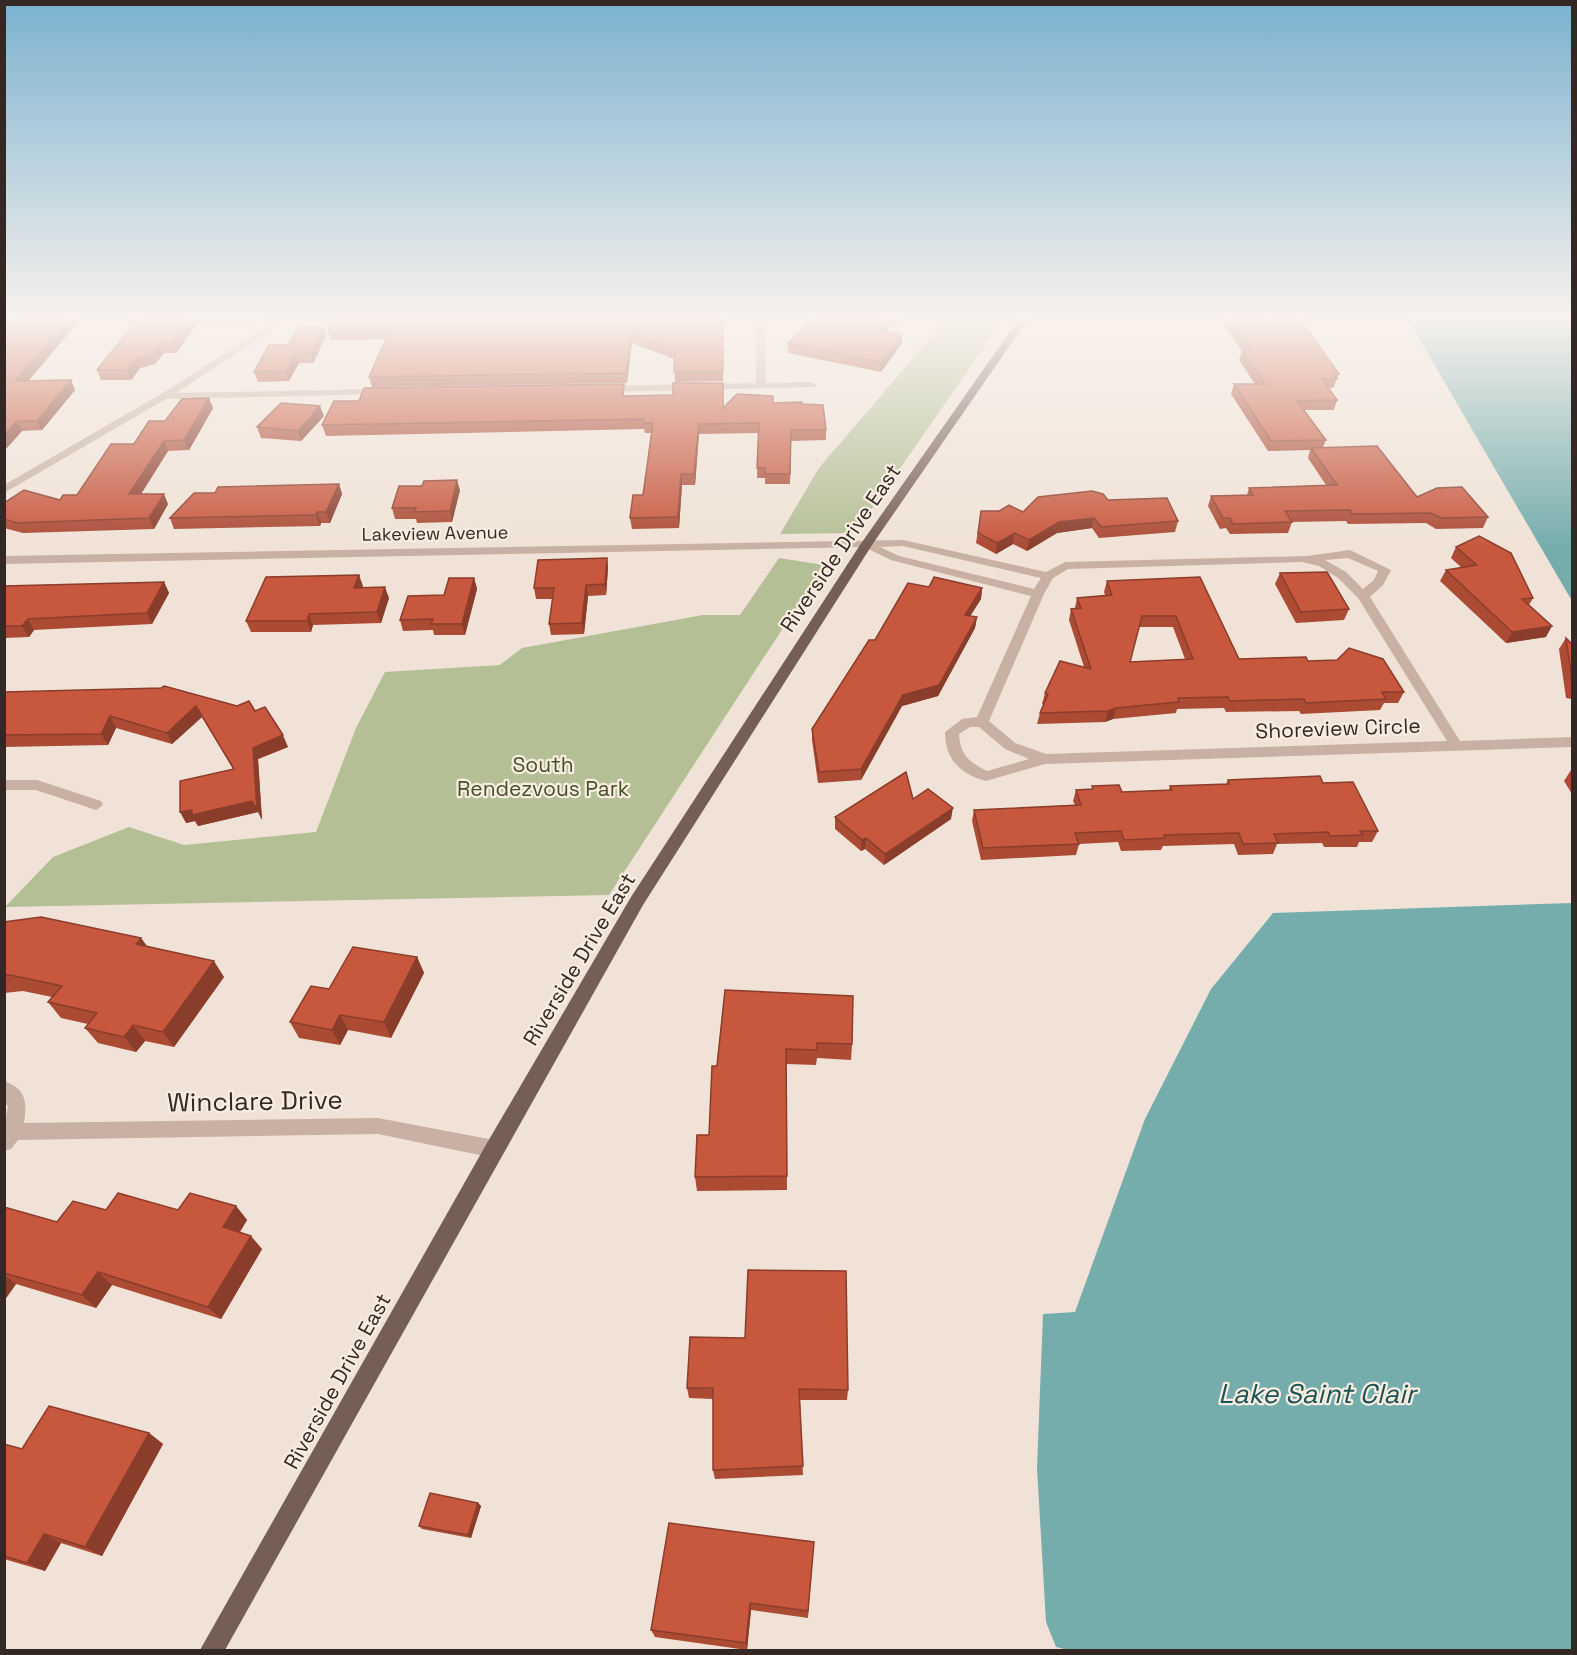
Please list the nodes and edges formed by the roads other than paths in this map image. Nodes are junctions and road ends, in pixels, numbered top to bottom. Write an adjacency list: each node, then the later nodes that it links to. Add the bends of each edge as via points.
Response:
1 (168, 393): 4 (street)
2 (322, 393): 4 (street)
3 (972, 393): 6 (main road, Riverside Drive East)
4 (164, 396): 5 (street)
5 (4, 490)
6 (866, 545): 8 (street, Lakeview Avenue); 9 (street, via 903,543); 10 (street, via 895,558); 20 (main road, Riverside Drive East, via 637,902)
7 (1302, 558): 9 (street, Shoreview Circle, via 1065,566); 11 (street, Shoreview Circle, via 1323,563); 11 (street, Shoreview Circle, via 1350,554 1385,570)
8 (4, 560)
9 (1048, 576): 10 (street)
10 (1038, 594): 12 (street)
11 (1364, 596): 14 (street, Shoreview Circle)
12 (982, 722): 15 (street, Shoreview Circle, via 1010,746); 15 (street, Shoreview Circle, via 967,722 952,732 951,748 962,765 986,776)
13 (1572, 742): 14 (street)
14 (1456, 745): 15 (street, Shoreview Circle)
15 (1045, 759)
16 (4, 785): 17 (street, via 38,784)
17 (96, 805)
18 (4, 1089): 19 (street, Winclare Drive, via 18,1103)
19 (9, 1137): 20 (street, Winclare Drive, via 378,1126)
20 (494, 1149): 21 (main road, Riverside Drive East)
21 (212, 1650)

